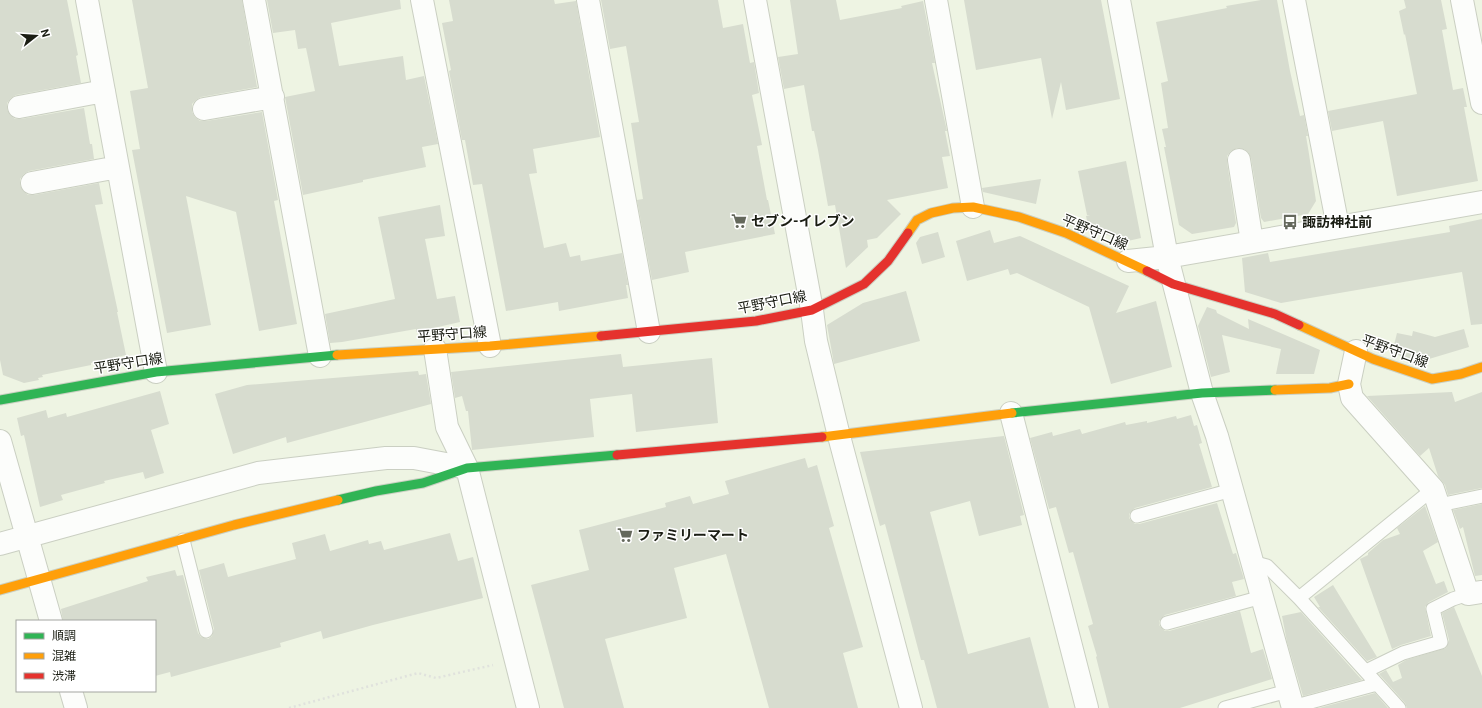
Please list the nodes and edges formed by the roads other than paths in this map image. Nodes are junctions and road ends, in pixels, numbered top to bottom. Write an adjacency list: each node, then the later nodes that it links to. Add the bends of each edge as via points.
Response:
1 (87, 0): 10 (street)
2 (254, 0): 11 (street)
3 (422, 0): 27 (street)
4 (588, 0): 26 (street)
5 (754, 0): 25 (street)
6 (936, 0): 19 (street)
7 (1119, 0): 22 (street)
8 (1294, 0): 20 (street)
9 (1462, 0): 12 (street)
10 (104, 91): 13 (street); 16 (street)
11 (273, 97): 14 (street); 30 (street)
12 (1482, 103)
13 (19, 106)
14 (204, 109)
15 (1239, 160): 21 (street)
16 (118, 167): 17 (street); 32 (street)
17 (32, 183)
18 (1482, 202): 20 (street)
19 (973, 207): 23 (main road, 平野守口線, via 1019,217 1060,231); 25 (main road, 平野守口線, via 931,213 917,220 888,261 864,284)
20 (1338, 227): 21 (street)
21 (1252, 242): 22 (street)
22 (1166, 257): 23 (street); 24 (street)
23 (1128, 262): 24 (main road, 平野守口線)
24 (1173, 284): 29 (main road, 平野守口線, via 1274,314); 34 (street)
25 (812, 310): 26 (main road, 平野守口線, via 756,321); 37 (street, via 816,341)
26 (649, 332): 27 (main road, 平野守口線)
27 (490, 346): 28 (main road, 平野守口線)
28 (435, 349): 30 (main road, 平野守口線); 39 (street, via 448,427)
29 (1356, 351): 31 (main road, 平野守口線, via 1432,379); 33 (street)
30 (320, 356): 32 (main road, 平野守口線)
31 (1482, 367)
32 (156, 372): 35 (main road, 平野守口線)
33 (1349, 384): 34 (main road, via 1330,388); 42 (street, via 1352,398)
34 (1202, 393): 36 (main road); 40 (street)
35 (0, 400)
36 (1011, 413): 37 (main road); 63 (street)
37 (840, 436): 39 (main road); 62 (street)
38 (0, 441): 44 (street)
39 (467, 468): 44 (street, via 414,458 386,458 258,473); 45 (main road, via 423,483 376,491); 61 (street)
40 (1232, 490): 43 (lane); 47 (street)
41 (1482, 496): 42 (lane)
42 (1436, 497): 50 (street); 52 (lane)
43 (1137, 516)
44 (27, 536): 46 (street); 48 (street)
45 (183, 540): 48 (main road); 55 (lane)
46 (0, 544)
47 (1252, 562): 51 (street); 52 (lane, via 1267,566)
48 (39, 580): 49 (main road); 53 (street)
49 (0, 590)
50 (1475, 593): 56 (lane, via 1452,598 1433,609 1441,642 1403,653)
51 (1262, 597): 54 (lane); 59 (street)
52 (1299, 598): 56 (lane)
53 (51, 620)
54 (1167, 623)
55 (206, 631)
56 (1366, 671): 57 (lane)
57 (1377, 684): 59 (lane); 65 (lane)
58 (72, 692): 60 (street)
59 (1291, 702): 64 (lane)
60 (76, 708)
61 (528, 708)
62 (911, 708)
63 (1086, 708)
64 (1225, 708)
65 (1399, 708)

